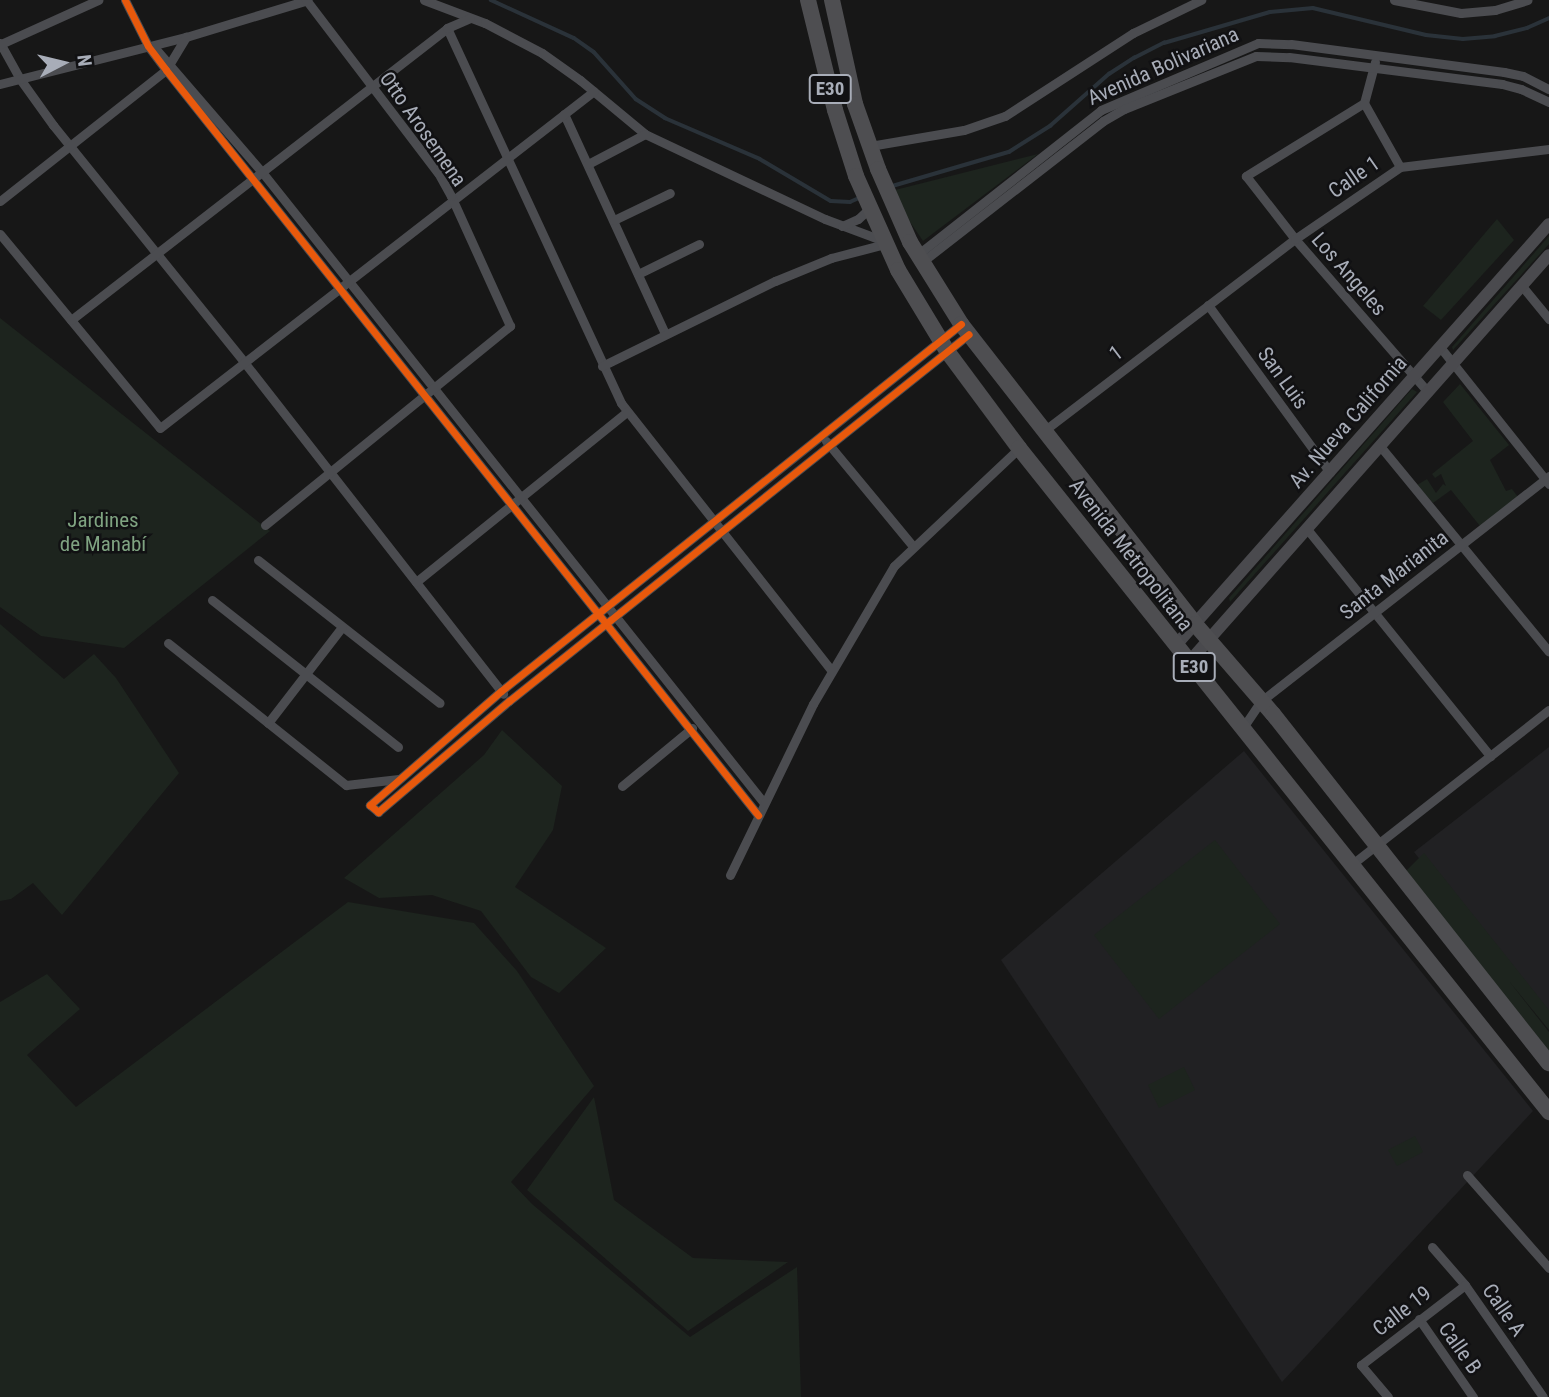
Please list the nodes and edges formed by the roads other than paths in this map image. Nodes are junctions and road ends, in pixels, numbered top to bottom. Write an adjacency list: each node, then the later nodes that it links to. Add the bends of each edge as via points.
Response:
1 (98, 0): 13 (street)
2 (125, 0): 14 (street)
3 (307, 0): 12 (street); 20 (street, Otto Arosemena)
4 (424, 0): 10 (street)
5 (808, 0): 37 (highway, Avenida Metropolitana / E30, via 835,110)
6 (832, 0): 28 (highway, E30, via 855,104)
7 (1201, 0): 28 (street, via 1133,33 1005,116 964,130)
8 (1394, 0): 9 (street, via 1461,13 1495,10)
9 (1528, 0)
10 (471, 17): 11 (street); 22 (street, via 542,53)
11 (447, 28): 20 (street); 30 (street)
12 (186, 37): 14 (street); 16 (street)
13 (0, 44): 18 (street)
14 (150, 46): 16 (street); 18 (street)
15 (1377, 55): 17 (street); 21 (street, Avenida Bolivariana, via 1504,72); 47 (street, Avenida Bolivariana, via 1258,43 1132,94 1084,122)
16 (169, 67): 27 (street); 33 (street)
17 (1373, 67): 23 (street, Avenida Bolivariana, via 1502,84); 24 (street); 47 (street, Avenida Bolivariana, via 1256,55 1133,106 1087,132)
18 (20, 79): 19 (street); 27 (street)
19 (0, 84)
20 (372, 86): 33 (street); 35 (street, Otto Arosemena)
21 (1549, 89)
22 (594, 91): 25 (street); 26 (street)
23 (1549, 102)
24 (1364, 103): 32 (street); 42 (street, Los Angeles, via 1246,176)
25 (564, 114): 30 (street); 31 (street)
26 (645, 134): 31 (street); 40 (street)
27 (70, 145): 36 (street); 45 (street)
28 (870, 146): 47 (highway, E30)
29 (1549, 149): 32 (street, Calle 1)
30 (507, 156): 35 (street); 61 (street)
31 (588, 164): 38 (street)
32 (1400, 167): 42 (street, Calle 1)
33 (258, 175): 45 (street); 49 (street); 50 (street)
34 (670, 192): 38 (street)
35 (452, 198): 49 (street); 63 (street, Otto Arosemena, via 510,326)
36 (0, 201)
37 (869, 205): 40 (street, via 858,219); 43 (highway, Avenida Metropolitana / E30)
38 (614, 220): 48 (street)
39 (1549, 224): 58 (street, Av. Nueva California)
40 (842, 226): 43 (street)
41 (0, 234): 54 (street)
42 (1295, 239): 52 (street, Calle 1); 62 (street, Los Angeles)
43 (884, 243): 56 (street, via 800,271); 57 (highway, Avenida Metropolitana / E30)
44 (699, 244): 48 (street)
45 (156, 254): 54 (street); 59 (street)
46 (1549, 255): 51 (street, Av. Nueva California)
47 (920, 259): 55 (highway, E30)
48 (638, 274): 56 (street)
49 (348, 279): 50 (street); 63 (street)
50 (340, 286): 59 (street); 65 (street)
51 (1522, 286): 53 (street); 60 (street, Av. Nueva California)
52 (1208, 305): 67 (street, 1); 73 (street, San Luis)
53 (1549, 319)
54 (71, 320): 59 (street, via 160,428)
55 (965, 329): 57 (street); 67 (highway, E30)
56 (665, 334): 61 (street)
57 (943, 345): 68 (street); 69 (street); 71 (highway, Avenida Metropolitana / E30)
58 (1440, 347): 60 (street); 62 (street, Av. Nueva California)
59 (244, 362): 72 (street)
60 (1453, 364): 64 (street, Av. Nueva California); 74 (street)
61 (601, 366): 66 (street)
62 (1414, 376): 64 (street, Los Angeles); 73 (street, Av. Nueva California)
63 (433, 388): 65 (street); 75 (street)
64 (1428, 392): 70 (street, Av. Nueva California)
65 (425, 395): 72 (street); 76 (street)
66 (627, 412): 75 (street); 77 (street)
67 (1045, 430): 91 (highway, E30)
68 (821, 434): 69 (street); 77 (street)
69 (828, 444): 80 (street); 81 (street)
70 (1380, 446): 79 (street, Av. Nueva California); 82 (street)
71 (1019, 448): 81 (street); 95 (highway, Avenida Metropolitana / E30)
72 (330, 472): 78 (street); 84 (street)
73 (1330, 472): 91 (street, Av. Nueva California)
74 (1548, 479): 82 (street, Santa Marianita)
75 (520, 498): 76 (street); 86 (street)
76 (511, 504): 84 (street); 88 (street)
77 (712, 521): 80 (street); 86 (street)
78 (265, 525)
79 (1307, 529): 87 (street); 93 (street, Av. Nueva California)
80 (719, 532): 89 (street); 98 (street)
81 (912, 545): 98 (street, via 888,573)
82 (1460, 545): 87 (street, Santa Marianita); 96 (street)
83 (258, 560): 92 (street)
84 (416, 582): 100 (street)
85 (212, 600): 99 (street)
86 (606, 608): 88 (street); 89 (street)
87 (1374, 612): 102 (street, Santa Marianita); 110 (street)
88 (597, 615): 90 (street); 100 (street)
89 (613, 617): 90 (street); 105 (street)
90 (604, 624): 101 (street); 108 (street)
91 (1195, 624): 93 (highway, E30); 95 (street, Av. Nueva California)
92 (342, 627): 99 (street); 103 (street)
93 (1209, 640): 97 (street, Av. Nueva California); 102 (highway, E30)
94 (167, 643): 106 (street)
95 (1176, 645): 97 (highway, Avenida Metropolitana / E30)
96 (1549, 652)
97 (1189, 662): 107 (highway, Avenida Metropolitana / E30)
98 (831, 670): 113 (street)
99 (305, 674): 106 (street); 109 (street)
100 (501, 691): 101 (street); 111 (street)
101 (509, 701): 111 (street, via 378,812 370,805)
102 (1260, 702): 107 (street, Santa Marianita); 115 (highway, E30)
103 (440, 703)
104 (1549, 710): 110 (street)
105 (698, 722): 108 (street); 113 (street)
106 (268, 723): 111 (street, via 346,785)
107 (1241, 729): 116 (highway, Avenida Metropolitana / E30)
108 (690, 730): 112 (street); 114 (street)
109 (398, 747)
110 (1490, 756): 115 (street)
111 (399, 779)
112 (622, 786)
113 (764, 803): 114 (street)
114 (758, 815): 117 (street)
115 (1376, 845): 116 (street); 118 (highway, E30)
116 (1351, 865): 119 (highway, Avenida Metropolitana / E30)
117 (730, 875)
118 (1549, 1063)
119 (1549, 1112)
120 (1467, 1175): 122 (street)
121 (1432, 1247): 123 (street, Calle A)
122 (1549, 1268)
123 (1465, 1285): 124 (street, Calle 19); 127 (street, Calle A)
124 (1419, 1319): 125 (street, Calle 19, via 1362,1365); 126 (street, Calle B)
125 (1388, 1397)
126 (1472, 1397)
127 (1543, 1397)

